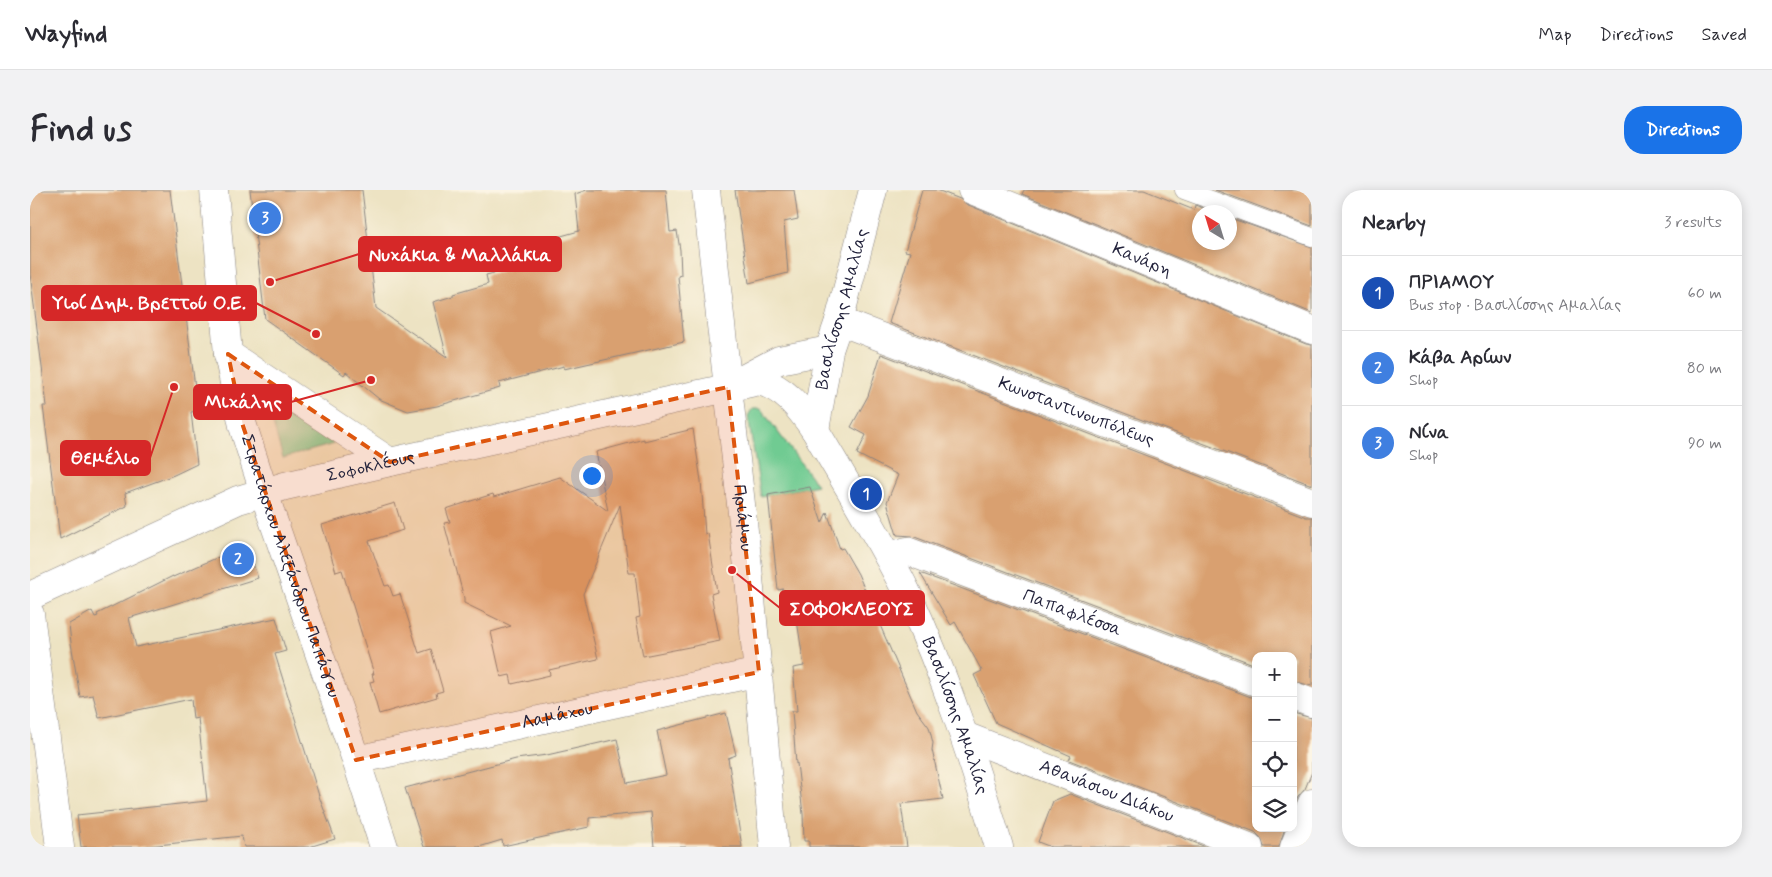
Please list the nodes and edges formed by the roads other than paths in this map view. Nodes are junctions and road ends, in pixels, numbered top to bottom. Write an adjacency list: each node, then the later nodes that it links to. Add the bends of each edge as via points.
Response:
1 (214, 190): 10 (street, Στρατάρχου Αλεξάνδρου Παπάγου)
2 (706, 190): 11 (street, Πριάμου)
3 (873, 190): 7 (street, Βασιλίσσης Αμαλίας)
4 (972, 190): 8 (street, Κανάρη)
5 (1184, 190): 6 (lane)
6 (1312, 237)
7 (839, 321): 9 (street, Βασιλίσσης Αμαλίας); 15 (street, Κωνσταντινουπόλεως)
8 (1312, 330)
9 (829, 350): 11 (street, via 779,360); 12 (street, Βασιλίσσης Αμαλίας)
10 (228, 354): 13 (street); 14 (street, Στρατάρχου Αλεξάνδρου Παπάγου, via 243,426)
11 (728, 387): 12 (street, Βασιλίσσης Αμαλίας, via 759,381 772,384 792,400); 13 (street, Σοφοκλέους); 19 (street, Πριάμου)
12 (815, 430): 16 (street, Βασιλίσσης Αμαλίας)
13 (390, 462): 14 (street, Σοφοκλέους)
14 (264, 491): 17 (street, Σοφοκλέους); 24 (street, Στρατάρχου Αλεξάνδρου Παπάγου)
15 (1312, 502)
16 (888, 556): 20 (street, Παπαφλέσσα, via 908,551); 23 (street, Βασιλίσσης Αμαλίας, via 934,654)
17 (30, 596)
18 (30, 614): 26 (street)
19 (758, 672): 24 (street, Λαμάχου); 28 (street, Πριάμου)
20 (1252, 680)
21 (1296, 697): 22 (street)
22 (1312, 703)
23 (965, 736): 29 (street, Βασιλίσσης Αμαλίας); 30 (street, Αθανάσιου Διάκου)
24 (356, 760): 27 (street, Στρατάρχου Αλεξάνδρου Παπάγου)
25 (1312, 803): 31 (street)
26 (60, 847)
27 (384, 847)
28 (774, 847)
29 (999, 847)
30 (1249, 847)
31 (1294, 847)

